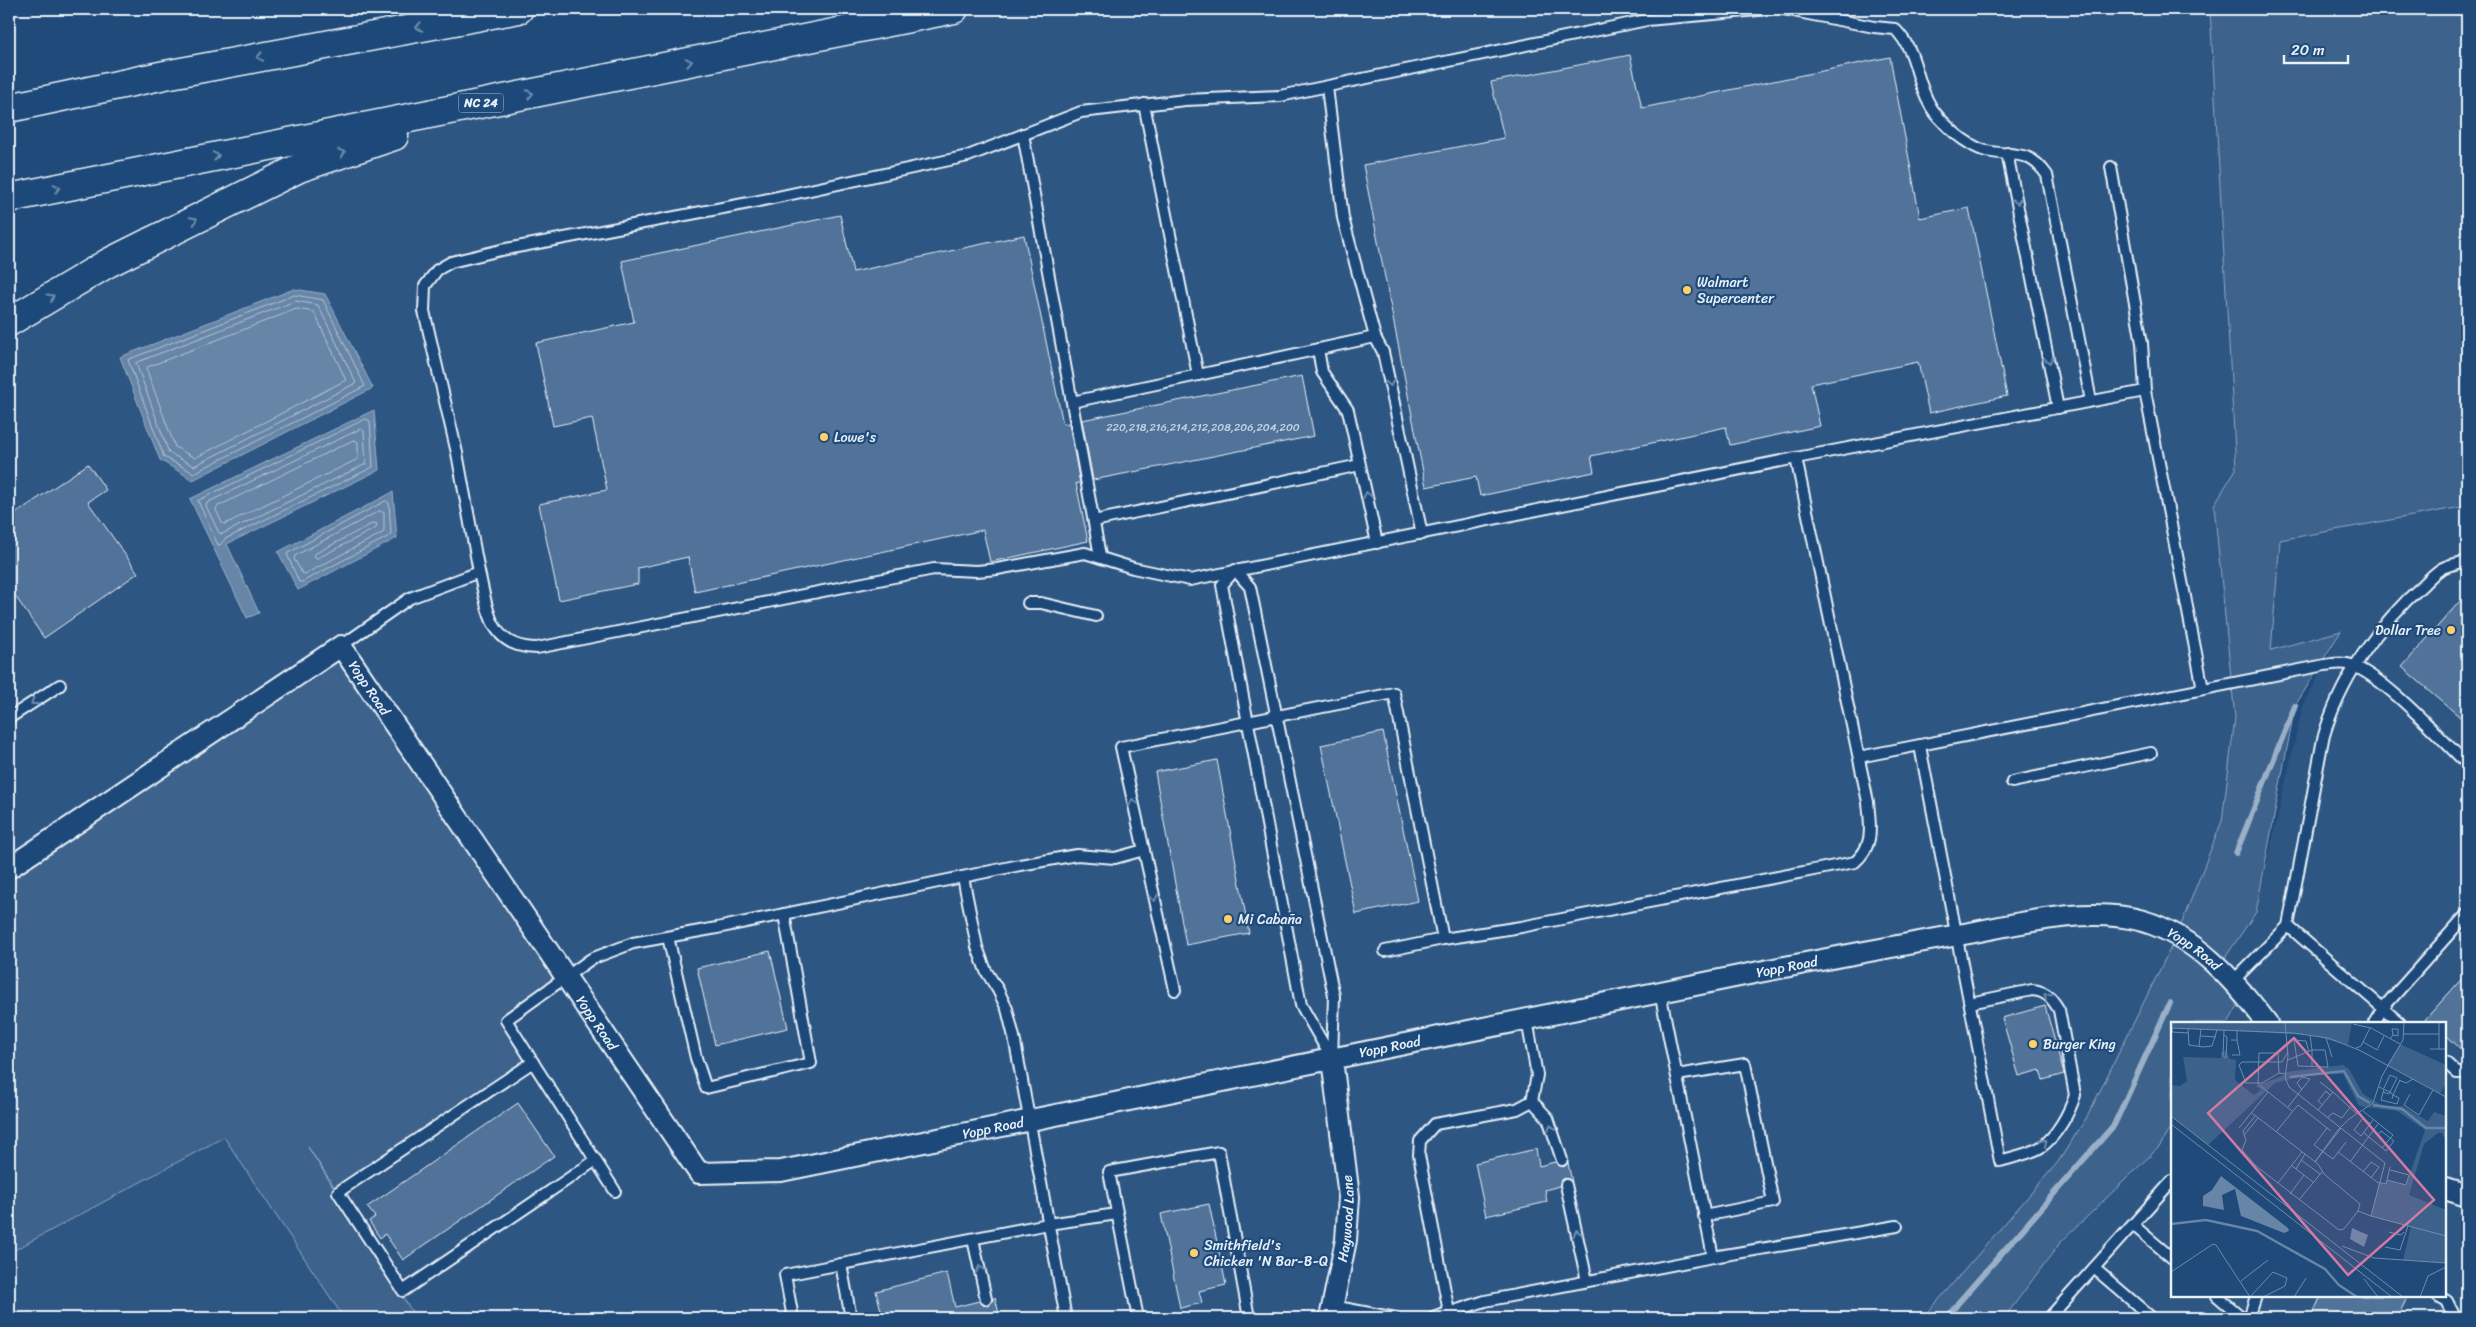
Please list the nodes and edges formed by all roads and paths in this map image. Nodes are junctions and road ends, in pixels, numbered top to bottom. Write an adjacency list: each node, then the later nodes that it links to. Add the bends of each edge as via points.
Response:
1 (519, 9): 5 (highway, one-way to 5)
2 (954, 9): 8 (highway, NC 24, one-way to 2)
3 (1769, 9): 6 (lane, via 1647,20)
4 (1783, 9): 12 (lane, via 1895,29 1913,54 1930,106 1956,134 1984,151)
5 (165, 75): 7 (highway); 10 (highway)
6 (1327, 86): 9 (lane, via 1280,96); 16 (lane, via 1343,218)
7 (9, 93)
8 (502, 99): 14 (highway, NC 24, one-way to 8); 15 (highway, one-way to 8, via 108,263 299,168)
9 (1144, 104): 11 (lane, via 1081,112); 18 (lane)
10 (9, 108)
11 (1023, 134): 21 (lane); 31 (lane, via 968,156 754,202 501,250 451,262 437,270 425,286 424,311 457,453)
12 (2008, 153): 20 (lane, via 2037,161 2047,175); 22 (lane, one-way to 22)
13 (2111, 167): 19 (lane, via 2142,343)
14 (9, 198)
15 (9, 322)
16 (1375, 337): 17 (lane); 26 (lane, one-way to 26, via 1383,352)
17 (1318, 350): 18 (lane); 24 (lane, via 1322,372 1348,410)
18 (1198, 375): 21 (lane)
19 (2145, 391): 20 (lane); 37 (lane)
20 (2091, 401): 22 (lane)
21 (1072, 402): 25 (lane)
22 (2058, 408): 23 (lane)
23 (1796, 458): 26 (lane); 43 (lane)
24 (1360, 465): 25 (lane); 27 (lane, one-way to 24)
25 (1094, 521): 28 (lane)
26 (1422, 534): 27 (lane)
27 (1377, 542): 30 (lane)
28 (1100, 556): 30 (lane, via 1133,568 1190,580); 31 (lane, via 1085,553 1066,555 977,571 934,569 537,648 521,648 496,631)
29 (2467, 561): 35 (lane, via 2443,567 2414,592 2378,634)
30 (1235, 570): 38 (lane, via 1250,586); 40 (lane, via 1222,585)
31 (479, 572): 34 (lane, via 410,598)
32 (1028, 603): 33 (lane)
33 (1096, 616)
34 (341, 646): 47 (street, Yopp Road); 56 (street, Yopp Road)
35 (2356, 667): 37 (lane, via 2342,663 2325,665); 44 (lane, via 2375,677); 51 (lane, via 2331,710 2323,739)
36 (60, 685): 39 (lane, one-way to 39)
37 (2204, 689): 41 (lane)
38 (1276, 717): 40 (lane); 54 (lane, via 1394,693); 66 (lane, via 1334,996)
39 (9, 718)
40 (1248, 722): 46 (lane, one-way to 40, via 1121,747); 66 (lane, via 1301,1005)
41 (1920, 746): 43 (lane); 52 (lane)
42 (2151, 753): 45 (lane)
43 (1859, 757): 54 (lane, via 1871,831 1869,846 1855,862 1522,927)
44 (2467, 764)
45 (2012, 782)
46 (1144, 850): 48 (lane, via 1115,858 1077,855); 58 (lane, one-way to 58)
47 (9, 868)
48 (963, 877): 49 (lane); 72 (lane, via 977,947 1007,1009)
49 (784, 914): 53 (lane); 53 (lane, via 811,1063 706,1088)
50 (2467, 914): 61 (lane)
51 (2288, 926): 57 (lane); 61 (lane)
52 (1957, 935): 57 (street, Yopp Road, via 2028,922 2093,915 2142,921 2177,935); 59 (street, Yopp Road); 60 (lane)
53 (668, 937): 56 (lane, via 618,948 591,959)
54 (1443, 939): 55 (lane)
55 (1385, 951)
56 (566, 977): 67 (lane, via 506,1020); 72 (street, Yopp Road, via 699,1173 781,1171)
57 (2232, 982): 63 (street, Yopp Road)
58 (1175, 990)
59 (1660, 992): 62 (street, Yopp Road); 70 (lane)
60 (1970, 1003): 60 (lane, one-way to 60, via 2000,1161 2040,1147 2054,1133 2073,1104 2075,1095 2059,1010 2042,990)
61 (2383, 1008): 64 (lane); 65 (lane)
62 (1527, 1020): 66 (street, Yopp Road); 71 (lane, via 1537,1075)
63 (2266, 1022)
64 (2375, 1022)
65 (2399, 1022)
66 (1332, 1059): 72 (street, Yopp Road); 95 (street, Haywood Lane, via 1349,1197 1346,1240)
67 (533, 1062): 73 (lane); 73 (lane, via 338,1192 343,1200 403,1291)
68 (2446, 1063): 69 (lane)
69 (2462, 1073)
70 (1677, 1075): 81 (lane); 81 (lane, via 1744,1064 1773,1202)
71 (1532, 1101): 74 (lane, one-way to 71, via 1548,1118); 96 (lane, via 1517,1109 1435,1124 1420,1141 1419,1155)
72 (1029, 1120): 82 (lane)
73 (596, 1160): 78 (lane)
74 (1562, 1160)
75 (2171, 1182): 83 (lane)
76 (1566, 1185): 90 (lane, one-way to 76)
77 (2446, 1189): 79 (street)
78 (616, 1191)
79 (2467, 1196)
80 (1117, 1214): 82 (lane); 100 (lane); 101 (lane, via 1109,1172 1219,1152)
81 (1704, 1216): 86 (lane)
82 (1048, 1224): 85 (lane); 99 (lane)
83 (2133, 1225): 87 (lane); 89 (lane)
84 (1897, 1226): 86 (lane)
85 (973, 1239): 88 (lane); 94 (lane, one-way to 85)
86 (1713, 1257): 90 (lane)
87 (2171, 1257)
88 (841, 1264): 97 (lane, via 785,1275); 98 (lane)
89 (2094, 1268): 104 (lane); 105 (lane)
90 (1587, 1281): 96 (lane, via 1485,1301)
91 (2218, 1297): 106 (lane)
92 (2256, 1297): 107 (lane)
93 (2440, 1297): 108 (lane, via 2447,1301 2454,1314)
94 (986, 1299)
95 (1331, 1312): 102 (lane)
96 (1449, 1312): 103 (lane)
97 (793, 1318)
98 (851, 1318)
99 (1066, 1318)
100 (1138, 1318)
101 (1248, 1318)
102 (1396, 1318)
103 (1432, 1318)
104 (2049, 1318)
105 (2152, 1318)
106 (2243, 1318)
107 (2249, 1318)
108 (2451, 1318)

